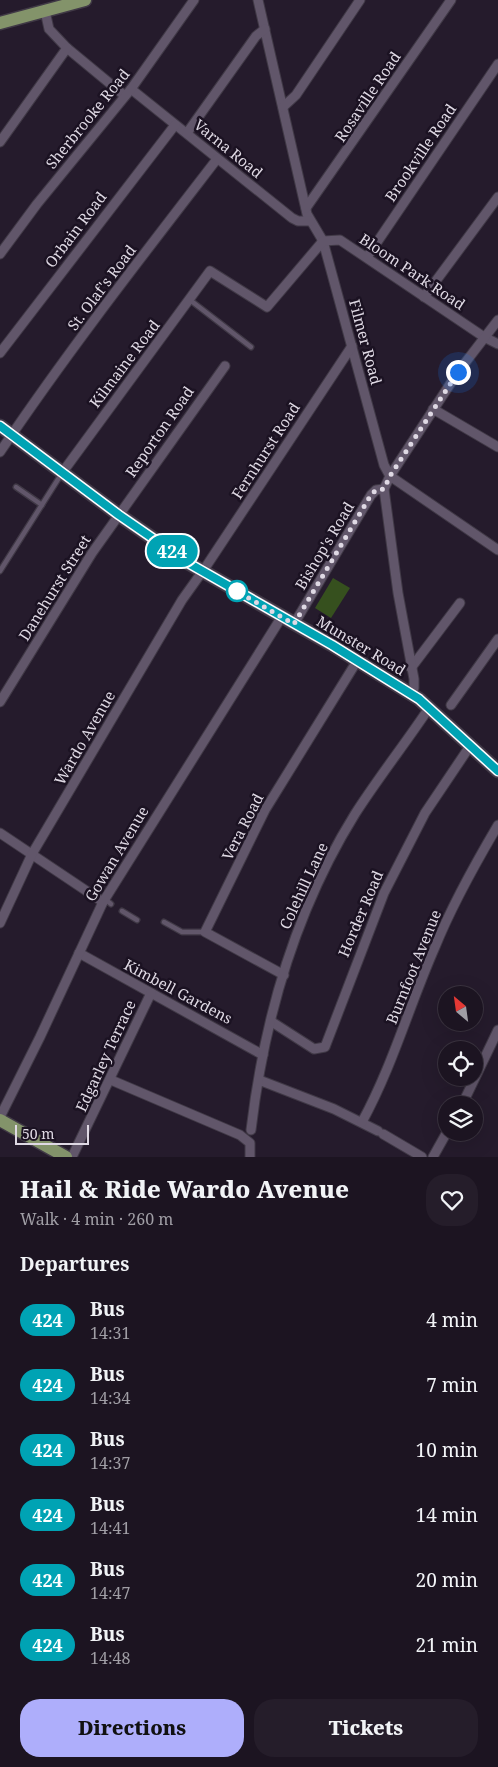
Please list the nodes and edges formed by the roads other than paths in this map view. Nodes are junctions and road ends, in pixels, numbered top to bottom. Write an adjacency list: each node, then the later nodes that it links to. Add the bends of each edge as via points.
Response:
1 (85, 0): 6 (main road)
2 (194, 0): 11 (street, Sherbrooke Road)
3 (258, 0): 8 (street, Filmer Road)
4 (360, 0): 12 (street, via 296,95)
5 (451, 0): 18 (street, Rosaville Road)
6 (53, 6): 7 (main road); 9 (street, Varna Road, via 49,29)
7 (0, 22)
8 (265, 29): 12 (street, Filmer Road); 14 (street, via 256,36)
9 (67, 48): 11 (street, Varna Road); 15 (street)
10 (498, 64): 22 (street, Brookville Road)
11 (128, 93): 13 (street, Varna Road); 21 (street, Sherbrooke Road)
12 (283, 107): 18 (street, Filmer Road)
13 (175, 125): 14 (street, Varna Road); 30 (street, Orbain Road)
14 (186, 133): 16 (street, Varna Road)
15 (0, 142)
16 (217, 159): 19 (street, Varna Road, via 292,218); 34 (street, St. Olaf's Road)
17 (498, 197): 23 (street)
18 (306, 208): 19 (street, Filmer Road)
19 (310, 221): 20 (street, Filmer Road)
20 (322, 241): 22 (street, Bloom Park Road, via 340,240); 24 (street, Kilmaine Road, via 267,307 210,271); 28 (street, Filmer Road)
21 (0, 254)
22 (367, 257): 23 (street, Bloom Park Road)
23 (424, 296): 26 (street, Bloom Park Road)
24 (190, 300): 29 (lane); 37 (street, Kilmaine Road)
25 (498, 320): 26 (street)
26 (484, 337): 27 (street, Bloom Park Road); 32 (street)
27 (498, 344)
28 (352, 346): 38 (street, Filmer Road, via 382,459); 45 (street, Fernhurst Road)
29 (251, 347)
30 (0, 353)
31 (225, 366): 42 (street, Reporton Road)
32 (434, 409): 35 (street); 38 (street)
33 (0, 426): 34 (street, Munster Road)
34 (11, 435): 36 (street, St. Olaf's Road); 37 (street, Munster Road)
35 (498, 447)
36 (0, 452)
37 (62, 473): 41 (lane); 42 (street, Munster Road)
38 (390, 476): 40 (street); 43 (street)
39 (16, 487): 41 (lane)
40 (384, 489): 48 (street, Bishop's Road, via 371,495 310,592); 51 (street)
41 (42, 505): 44 (lane)
42 (119, 515): 45 (street, Munster Road); 53 (street, Danehurst Street)
43 (498, 550)
44 (0, 571)
45 (203, 572): 47 (street, Munster Road); 61 (street, Wardo Avenue, via 182,600)
46 (460, 603): 51 (street)
47 (281, 618): 48 (street, Munster Road); 62 (street, Gowan Avenue)
48 (294, 624): 50 (street, Munster Road)
49 (497, 643): 54 (street)
50 (357, 661): 52 (street, Munster Road); 67 (street, Vera Road, via 265,810)
51 (411, 668): 52 (street, via 415,683)
52 (410, 694): 55 (street, Munster Road)
53 (0, 702)
54 (451, 705): 56 (lane)
55 (429, 708): 56 (street, Munster Road); 69 (street, Colehill Lane, via 355,814 325,868 301,919)
56 (440, 718): 57 (street, Munster Road)
57 (470, 746): 58 (street, Munster Road); 71 (street, Horder Road, via 425,813 384,893 325,1047 314,1049)
58 (498, 771)
59 (498, 826): 78 (street, Burnfoot Avenue, via 474,866 434,947 388,1071)
60 (0, 833): 61 (street)
61 (32, 854): 62 (street); 66 (street, Wardo Avenue)
62 (106, 902): 68 (street, Gowan Avenue)
63 (122, 911): 64 (lane)
64 (137, 920)
65 (164, 922): 67 (lane, via 182,932)
66 (0, 923)
67 (205, 932): 69 (street)
68 (78, 953): 70 (street, Kimbell Gardens); 77 (street, Gowan Avenue)
69 (284, 975): 71 (street, Colehill Lane)
70 (151, 993): 73 (street, Kimbell Gardens); 74 (street, Edgarley Terrace)
71 (272, 1022): 73 (street, Colehill Lane)
72 (498, 1030): 76 (street)
73 (263, 1055): 75 (street, Colehill Lane)
74 (111, 1080): 81 (street, via 240,1135); 84 (street, Edgarley Terrace)
75 (259, 1080): 78 (street); 79 (street, Colehill Lane)
76 (466, 1096)
77 (0, 1119): 83 (main road)
78 (362, 1122): 82 (street)
79 (251, 1130): 81 (lane, Colehill Lane)
80 (442, 1141): 87 (street)
81 (250, 1143): 85 (street, Colehill Lane)
82 (405, 1153): 86 (street)
83 (66, 1157)
84 (72, 1157)
85 (250, 1157)
86 (422, 1157)
87 (433, 1157)

